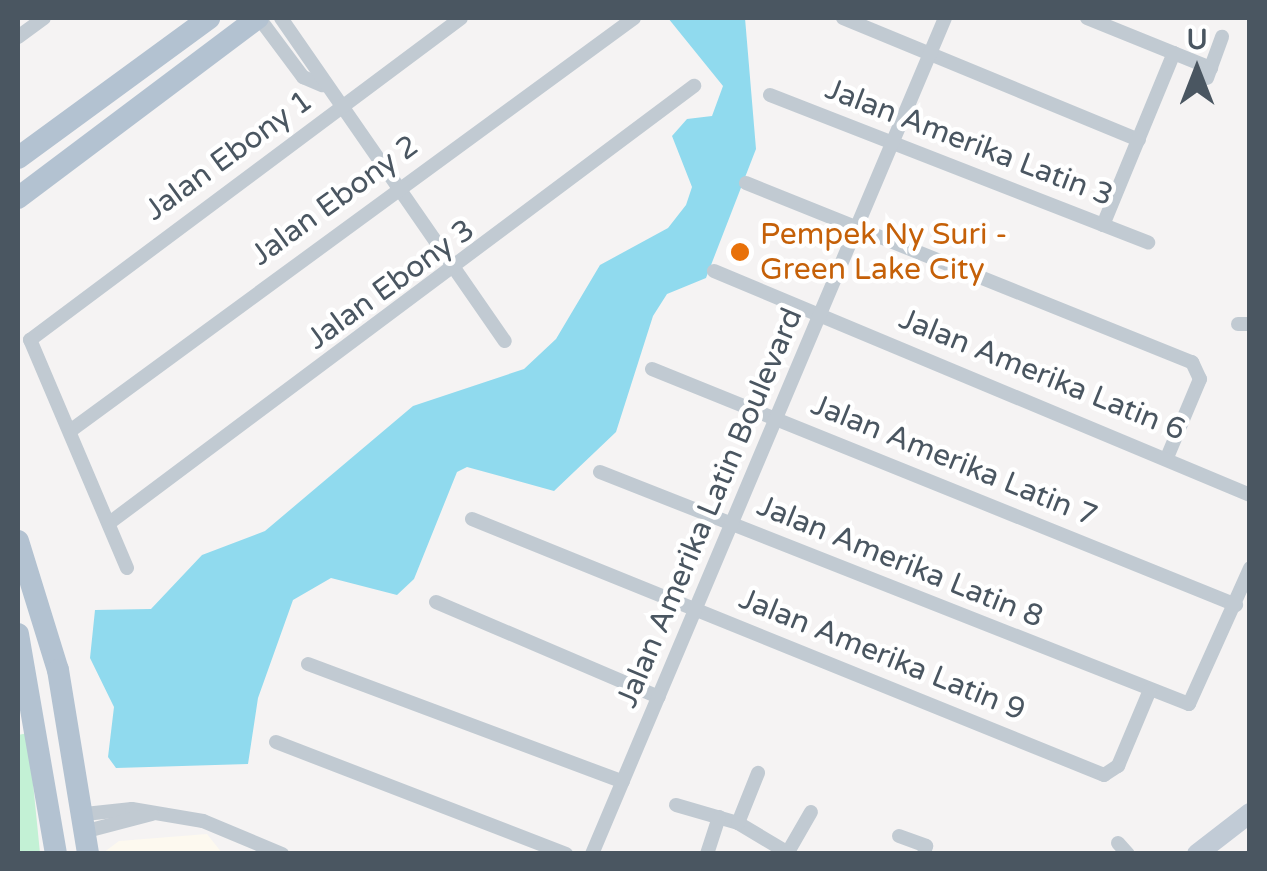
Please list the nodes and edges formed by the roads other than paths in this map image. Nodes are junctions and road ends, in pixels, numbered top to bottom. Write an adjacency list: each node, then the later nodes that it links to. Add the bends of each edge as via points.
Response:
1 (44, 18): 10 (street)
2 (209, 18): 20 (main road)
3 (258, 18): 14 (street, via 304,77); 23 (main road)
4 (281, 18): 14 (street)
5 (460, 18): 17 (street, Jalan Ebony 1)
6 (634, 18): 22 (street, Jalan Ebony 2)
7 (843, 18): 13 (street)
8 (945, 18): 13 (street, Jalan Amerika Latin Boulevard)
9 (1087, 18): 12 (street)
10 (18, 37)
11 (1222, 37): 12 (street, via 1209,73)
12 (1174, 53): 18 (street)
13 (930, 54): 18 (street); 19 (street, Jalan Amerika Latin Boulevard)
14 (322, 85): 17 (street)
15 (694, 86): 28 (street, Jalan Ebony 3)
16 (770, 95): 19 (street, Jalan Amerika Latin 3)
17 (340, 109): 22 (street); 33 (street, Jalan Ebony 1, via 30,340)
18 (1139, 140): 24 (street)
19 (894, 143): 24 (street, Jalan Amerika Latin 3); 25 (street, Jalan Amerika Latin Boulevard)
20 (18, 158)
21 (746, 183): 25 (street)
22 (394, 190): 28 (street); 33 (street, Jalan Ebony 2)
23 (18, 198)
24 (1103, 225): 26 (street, Jalan Amerika Latin 3)
25 (858, 228): 29 (street, Jalan Amerika Latin Boulevard); 34 (street, via 1192,362 1200,379)
26 (1148, 242)
27 (714, 271): 29 (street, Jalan Amerika Latin 6)
28 (454, 274): 30 (street); 38 (street, Jalan Ebony 3)
29 (823, 315): 32 (street, Jalan Amerika Latin Boulevard); 34 (street, Jalan Amerika Latin 6)
30 (505, 341)
31 (652, 369): 32 (street, Jalan Amerika Latin 7)
32 (780, 421): 39 (street, Jalan Amerika Latin Boulevard); 44 (street, Jalan Amerika Latin 7)
33 (70, 431): 38 (street)
34 (1168, 456): 36 (street, Jalan Amerika Latin 6)
35 (600, 472): 39 (street, Jalan Amerika Latin 8)
36 (1244, 490)
37 (472, 518): 45 (street, Jalan Amerika Latin 9)
38 (112, 521): 41 (street)
39 (736, 526): 45 (street, Jalan Amerika Latin Boulevard); 48 (street, Jalan Amerika Latin 8)
40 (18, 541): 58 (main road, via 58,670)
41 (127, 568)
42 (1250, 568): 44 (street)
43 (436, 602): 49 (street)
44 (1236, 605): 48 (street, Jalan Amerika Latin 8, via 1199,695 1181,702)
45 (698, 610): 48 (street, Jalan Amerika Latin 9, via 1104,775 1118,766); 49 (street, Jalan Amerika Latin Boulevard)
46 (18, 634): 61 (main road)
47 (308, 664): 52 (street)
48 (1150, 690)
49 (659, 697): 52 (street, Jalan Amerika Latin Boulevard)
50 (276, 742): 63 (street)
51 (758, 772): 57 (street)
52 (623, 782): 64 (street, Jalan Amerika Latin Boulevard)
53 (676, 805): 56 (street)
54 (811, 812): 60 (street)
55 (1250, 814): 67 (main road)
56 (719, 816): 57 (street); 65 (street)
57 (738, 823): 60 (street)
58 (87, 833): 62 (street, via 152,814 203,821)
59 (899, 836): 66 (street, via 926,846)
60 (789, 853)
61 (56, 854)
62 (282, 854)
63 (566, 854)
64 (592, 854)
65 (707, 854)
66 (924, 854)
67 (1197, 854)

